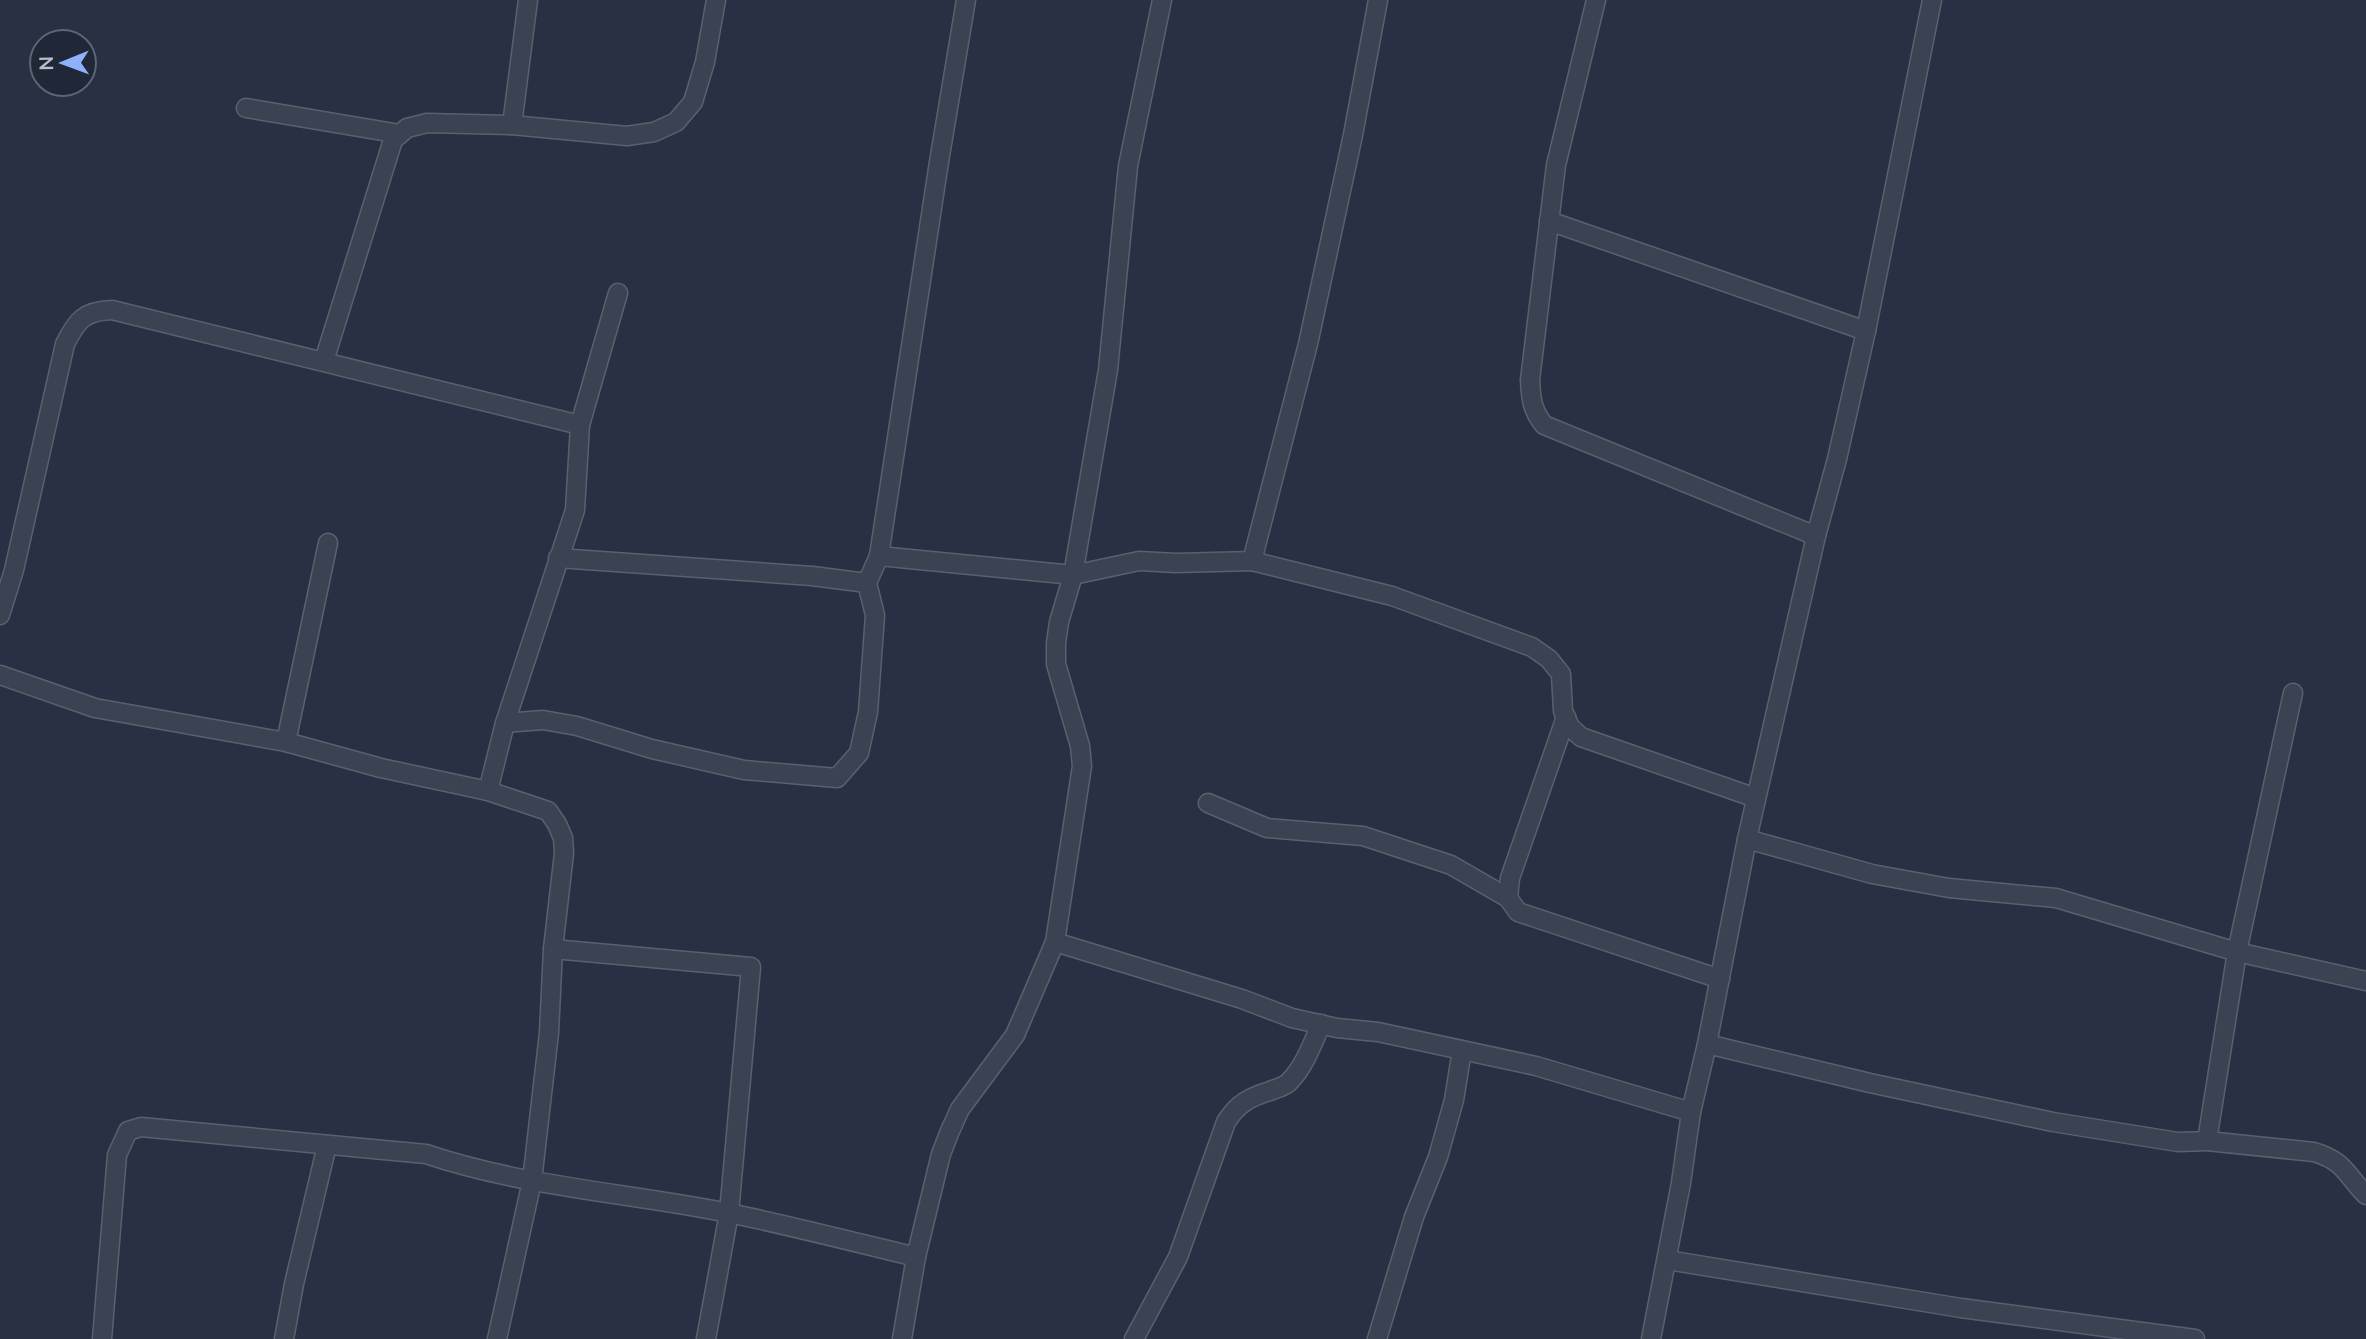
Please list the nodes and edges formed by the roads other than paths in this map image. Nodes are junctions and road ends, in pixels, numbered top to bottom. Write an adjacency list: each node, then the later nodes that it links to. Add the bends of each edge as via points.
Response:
1 (527, 0): 9 (street)
2 (716, 0): 9 (street, via 693,102 676,122 654,132 626,136)
3 (966, 0): 18 (street)
4 (1162, 0): 21 (street, via 1128,166 1108,370)
5 (1378, 0): 20 (street, via 1308,344)
6 (1596, 0): 11 (street, via 1556,165)
7 (1932, 0): 13 (street)
8 (246, 108): 10 (street)
9 (512, 125): 10 (street, via 428,123)
10 (400, 134): 14 (street, via 393,139)
11 (1549, 221): 13 (street); 16 (street, via 1530,380 1531,402 1544,425)
12 (618, 293): 15 (street)
13 (1866, 331): 16 (street)
14 (324, 361): 15 (street); 23 (street, via 112,310 93,311 75,324 65,344)
15 (580, 425): 19 (street, via 575,510)
16 (1816, 536): 30 (street)
17 (328, 542): 28 (street)
18 (880, 556): 21 (street); 22 (street)
19 (558, 558): 22 (street); 27 (street)
20 (1252, 561): 21 (street, via 1139,561); 26 (street, via 1392,596 1532,647 1560,674)
21 (1073, 575): 34 (street, via 1059,622 1056,664 1082,766)
22 (867, 583): 27 (street, via 875,615 868,712 859,752 837,778 744,770 543,720)
23 (0, 615)
24 (0, 675): 28 (street, via 95,708)
25 (2293, 693): 36 (street)
26 (1566, 717): 30 (street, via 1581,737); 33 (street, via 1510,878)
27 (505, 723): 29 (street)
28 (286, 741): 29 (street)
29 (488, 791): 35 (street, via 548,811 558,824 564,853)
30 (1756, 798): 32 (street)
31 (1208, 803): 33 (street, via 1268,828 1363,836 1451,865)
32 (1746, 839): 36 (street, via 1898,879 2056,898); 37 (street)
33 (1508, 898): 37 (street, via 1518,912)
34 (1055, 942): 39 (street); 48 (street, via 1015,1035 960,1109 950,1131)
35 (553, 949): 45 (street, via 549,1033); 47 (street, via 751,967)
36 (2237, 952): 38 (street); 43 (street)
37 (1720, 979): 40 (street)
38 (2366, 981)
39 (1321, 1024): 41 (street); 55 (street, via 1289,1082 1240,1104 1226,1122 1178,1257)
40 (1707, 1044): 42 (street); 43 (street, via 2053,1122 2178,1142)
41 (1462, 1050): 42 (street, via 1536,1066); 56 (street, via 1438,1157 1414,1217)
42 (1691, 1112): 49 (street)
43 (2207, 1141): 46 (street, via 2328,1156 2349,1172)
44 (327, 1145): 45 (street, via 426,1154); 50 (street, via 141,1126 128,1131 117,1155); 51 (street)
45 (532, 1181): 47 (street); 52 (street)
46 (2366, 1195)
47 (729, 1213): 48 (street); 53 (street)
48 (916, 1257): 54 (street)
49 (1667, 1260): 57 (street); 58 (street, via 1961,1308)
50 (102, 1339)
51 (284, 1339)
52 (497, 1339)
53 (706, 1339)
54 (902, 1339)
55 (1134, 1339)
56 (1377, 1339)
57 (1651, 1339)
58 (2195, 1339)

